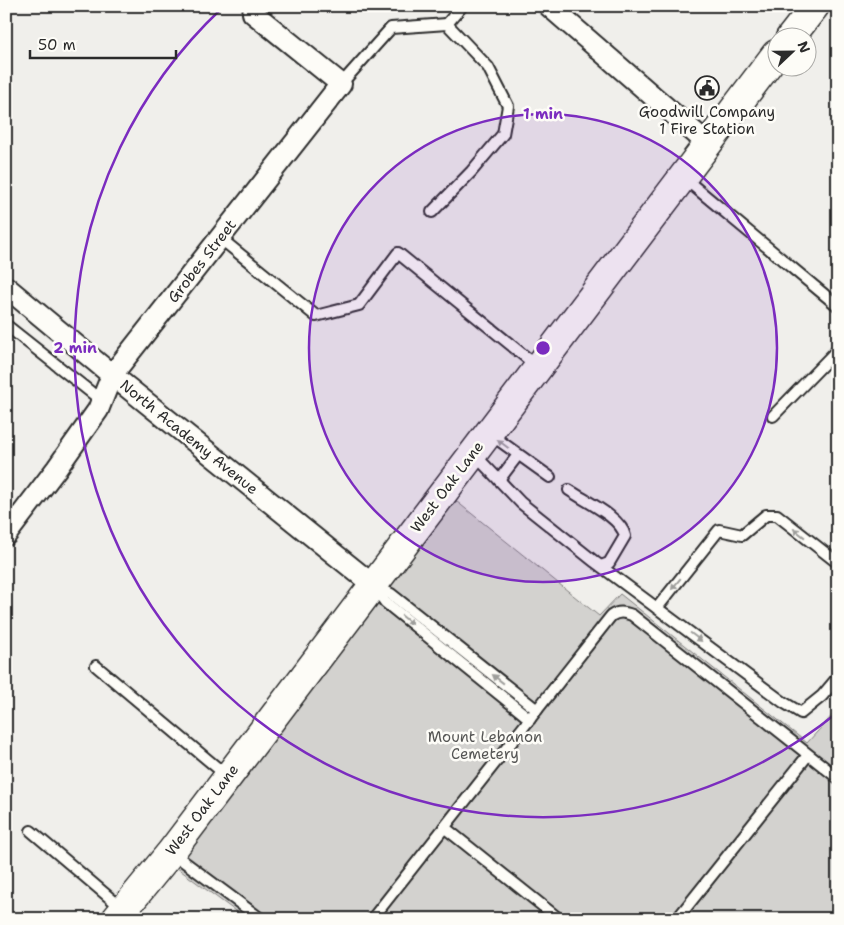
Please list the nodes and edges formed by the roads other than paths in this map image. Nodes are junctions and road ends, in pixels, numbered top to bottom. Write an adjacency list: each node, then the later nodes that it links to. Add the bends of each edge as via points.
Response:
1 (462, 6): 5 (lane)
2 (549, 6): 9 (street)
3 (815, 6): 6 (main road)
4 (253, 13): 8 (street)
5 (447, 24): 8 (lane, via 391,28); 11 (lane, via 488,67 508,106 503,134)
6 (798, 28)
7 (766, 67): 9 (main road, West Oak Lane)
8 (341, 84): 12 (street, Grobes Street)
9 (708, 144): 10 (main road, West Oak Lane)
10 (683, 177): 14 (lane); 17 (main road, West Oak Lane)
11 (432, 212)
12 (220, 238): 17 (lane, via 316,316 359,305 398,253); 18 (street, Grobes Street)
13 (6, 287): 18 (street, North Academy Avenue)
14 (838, 306)
15 (6, 325): 19 (lane)
16 (836, 353): 20 (lane)
17 (539, 367): 21 (main road, West Oak Lane)
18 (112, 375): 19 (street, Grobes Street); 29 (street, North Academy Avenue)
19 (102, 401): 26 (street, Grobes Street)
20 (773, 416)
21 (481, 443): 22 (lane, one-way to 21); 24 (lane); 29 (main road, West Oak Lane)
22 (518, 455): 23 (lane); 24 (lane)
23 (550, 477)
24 (499, 480): 28 (lane, via 520,503)
25 (569, 490): 28 (lane, via 616,520 624,530 625,536 609,563)
26 (6, 535)
27 (838, 563): 30 (lane, one-way to 30, via 776,515 766,515 742,535 719,530)
28 (601, 566): 30 (lane)
29 (373, 585): 33 (lane, one-way to 29, via 391,594); 34 (lane, one-way to 34, via 385,602); 36 (main road, West Oak Lane)
30 (657, 608): 32 (lane, one-way to 32, via 801,713)
31 (96, 666): 36 (lane)
32 (838, 677)
33 (537, 710): 34 (lane); 35 (lane, via 611,616 625,612)
34 (530, 718): 38 (lane)
35 (808, 755): 37 (lane); 45 (lane)
36 (228, 776): 40 (main road, West Oak Lane)
37 (838, 778)
38 (444, 827): 43 (lane); 44 (lane)
39 (31, 831): 41 (lane)
40 (171, 852): 41 (main road, West Oak Lane); 42 (lane)
41 (120, 914)
42 (261, 919)
43 (372, 919)
44 (559, 919)
45 (677, 919)

